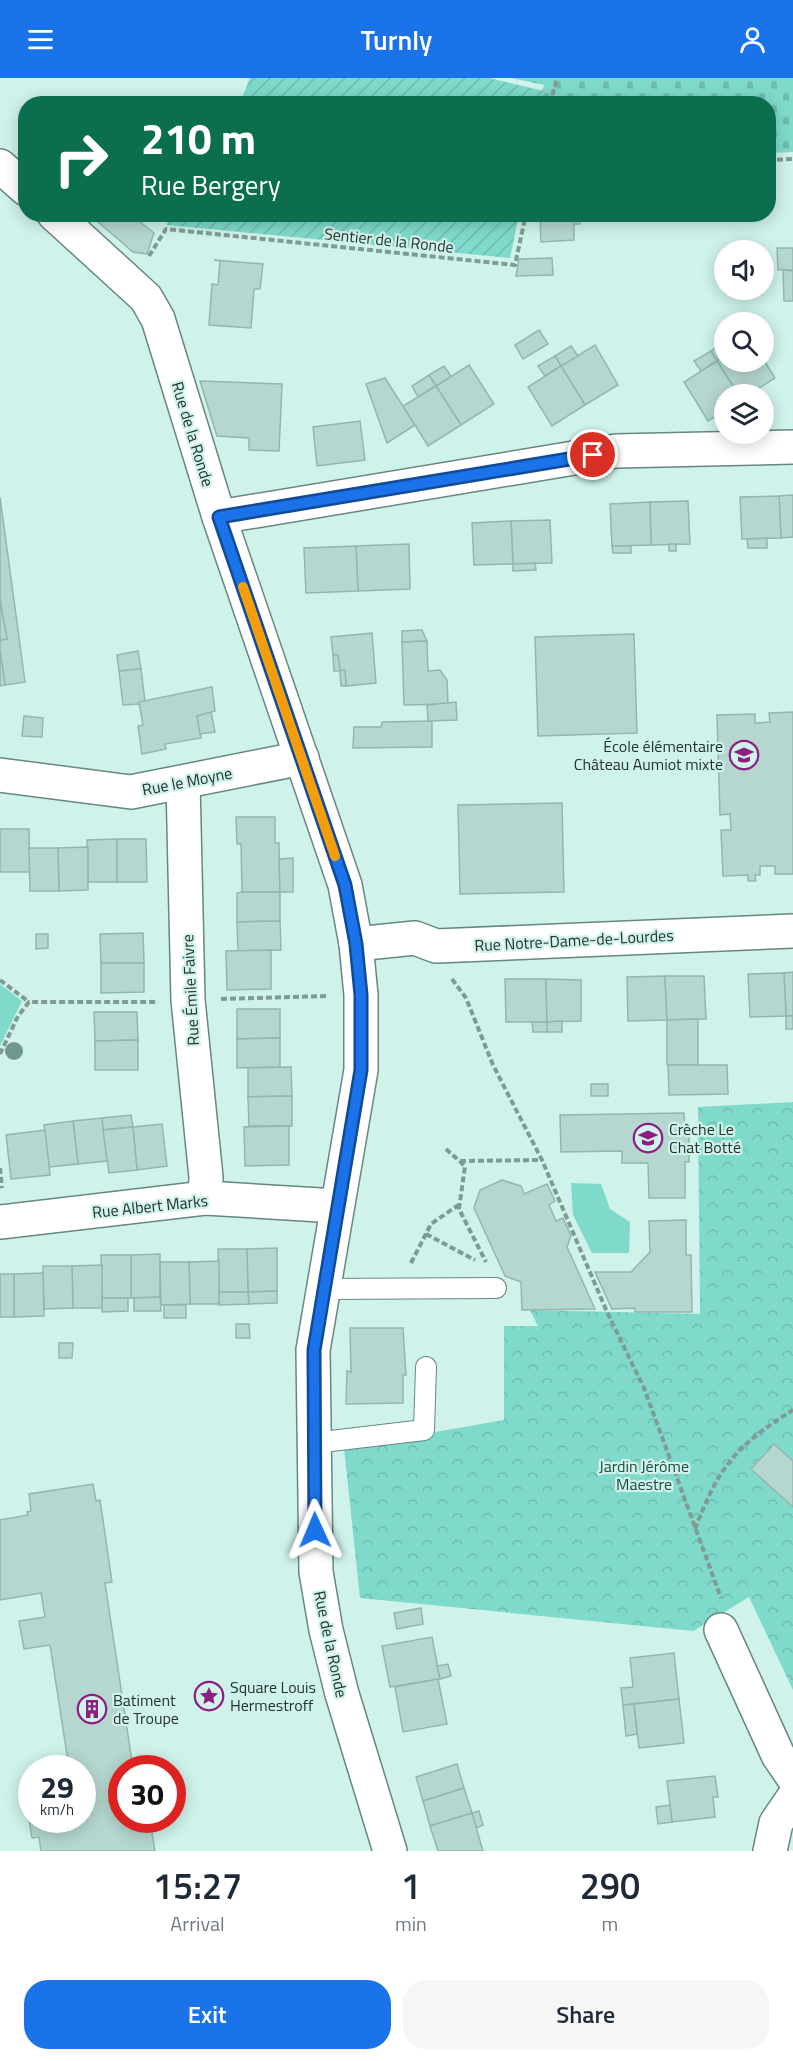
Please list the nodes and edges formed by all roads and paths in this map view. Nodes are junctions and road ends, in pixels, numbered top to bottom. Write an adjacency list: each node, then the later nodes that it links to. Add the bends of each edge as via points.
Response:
1 (557, 78): 2 (path)
2 (552, 96)
3 (793, 159): 4 (path)
4 (776, 160)
5 (0, 166): 6 (street)
6 (18, 182)
7 (63, 222): 9 (street, Rue de la Ronde)
8 (524, 222): 9 (path, Sentier de la Ronde, via 515,265 166,230)
9 (131, 284): 11 (street, Rue de la Ronde, via 146,298 158,319)
10 (793, 447): 11 (street, via 616,451)
11 (219, 517): 12 (street, Rue de la Ronde)
12 (302, 758): 14 (street, Rue le Moyne); 16 (street, Rue de la Ronde, via 345,885)
13 (0, 775): 14 (street, Rue le Moyne, via 131,792)
14 (183, 782): 23 (street, Rue Émile Faivre, via 188,1000)
15 (793, 931): 17 (street, Rue Notre-Dame-de-Lourdes)
16 (356, 944): 17 (street, Rue Notre-Dame-de-Lourdes, via 415,938); 25 (street, Rue de la Ronde, via 361,1070)
17 (436, 946): 21 (path, via 466,999 493,1065)
18 (0, 980): 19 (path)
19 (29, 1002)
20 (446, 1149): 22 (path)
21 (542, 1160): 22 (path); 34 (path, via 607,1312 645,1388)
22 (460, 1161): 24 (path, via 465,1166)
23 (205, 1198): 25 (street, Rue Albert Marks); 26 (street, Rue Albert Marks)
24 (460, 1203): 27 (path, via 431,1224); 27 (path, via 470,1235 489,1268)
25 (337, 1206): 29 (street, Rue de la Ronde)
26 (0, 1222)
27 (426, 1234): 30 (path, via 412,1258)
28 (496, 1288): 30 (lane)
29 (323, 1289): 30 (lane); 33 (street, Rue de la Ronde, via 314,1350)
30 (405, 1289)
31 (426, 1367): 33 (lane, via 424,1430)
32 (793, 1410): 34 (path, via 744,1445 719,1474)
33 (314, 1443): 38 (street, Rue de la Ronde, via 316,1572 326,1630)
34 (695, 1530): 35 (path, via 721,1596)
35 (721, 1630): 36 (street, via 778,1755)
36 (793, 1777)
37 (793, 1798): 39 (street, via 776,1822)
38 (390, 1851)
39 (770, 1851)

